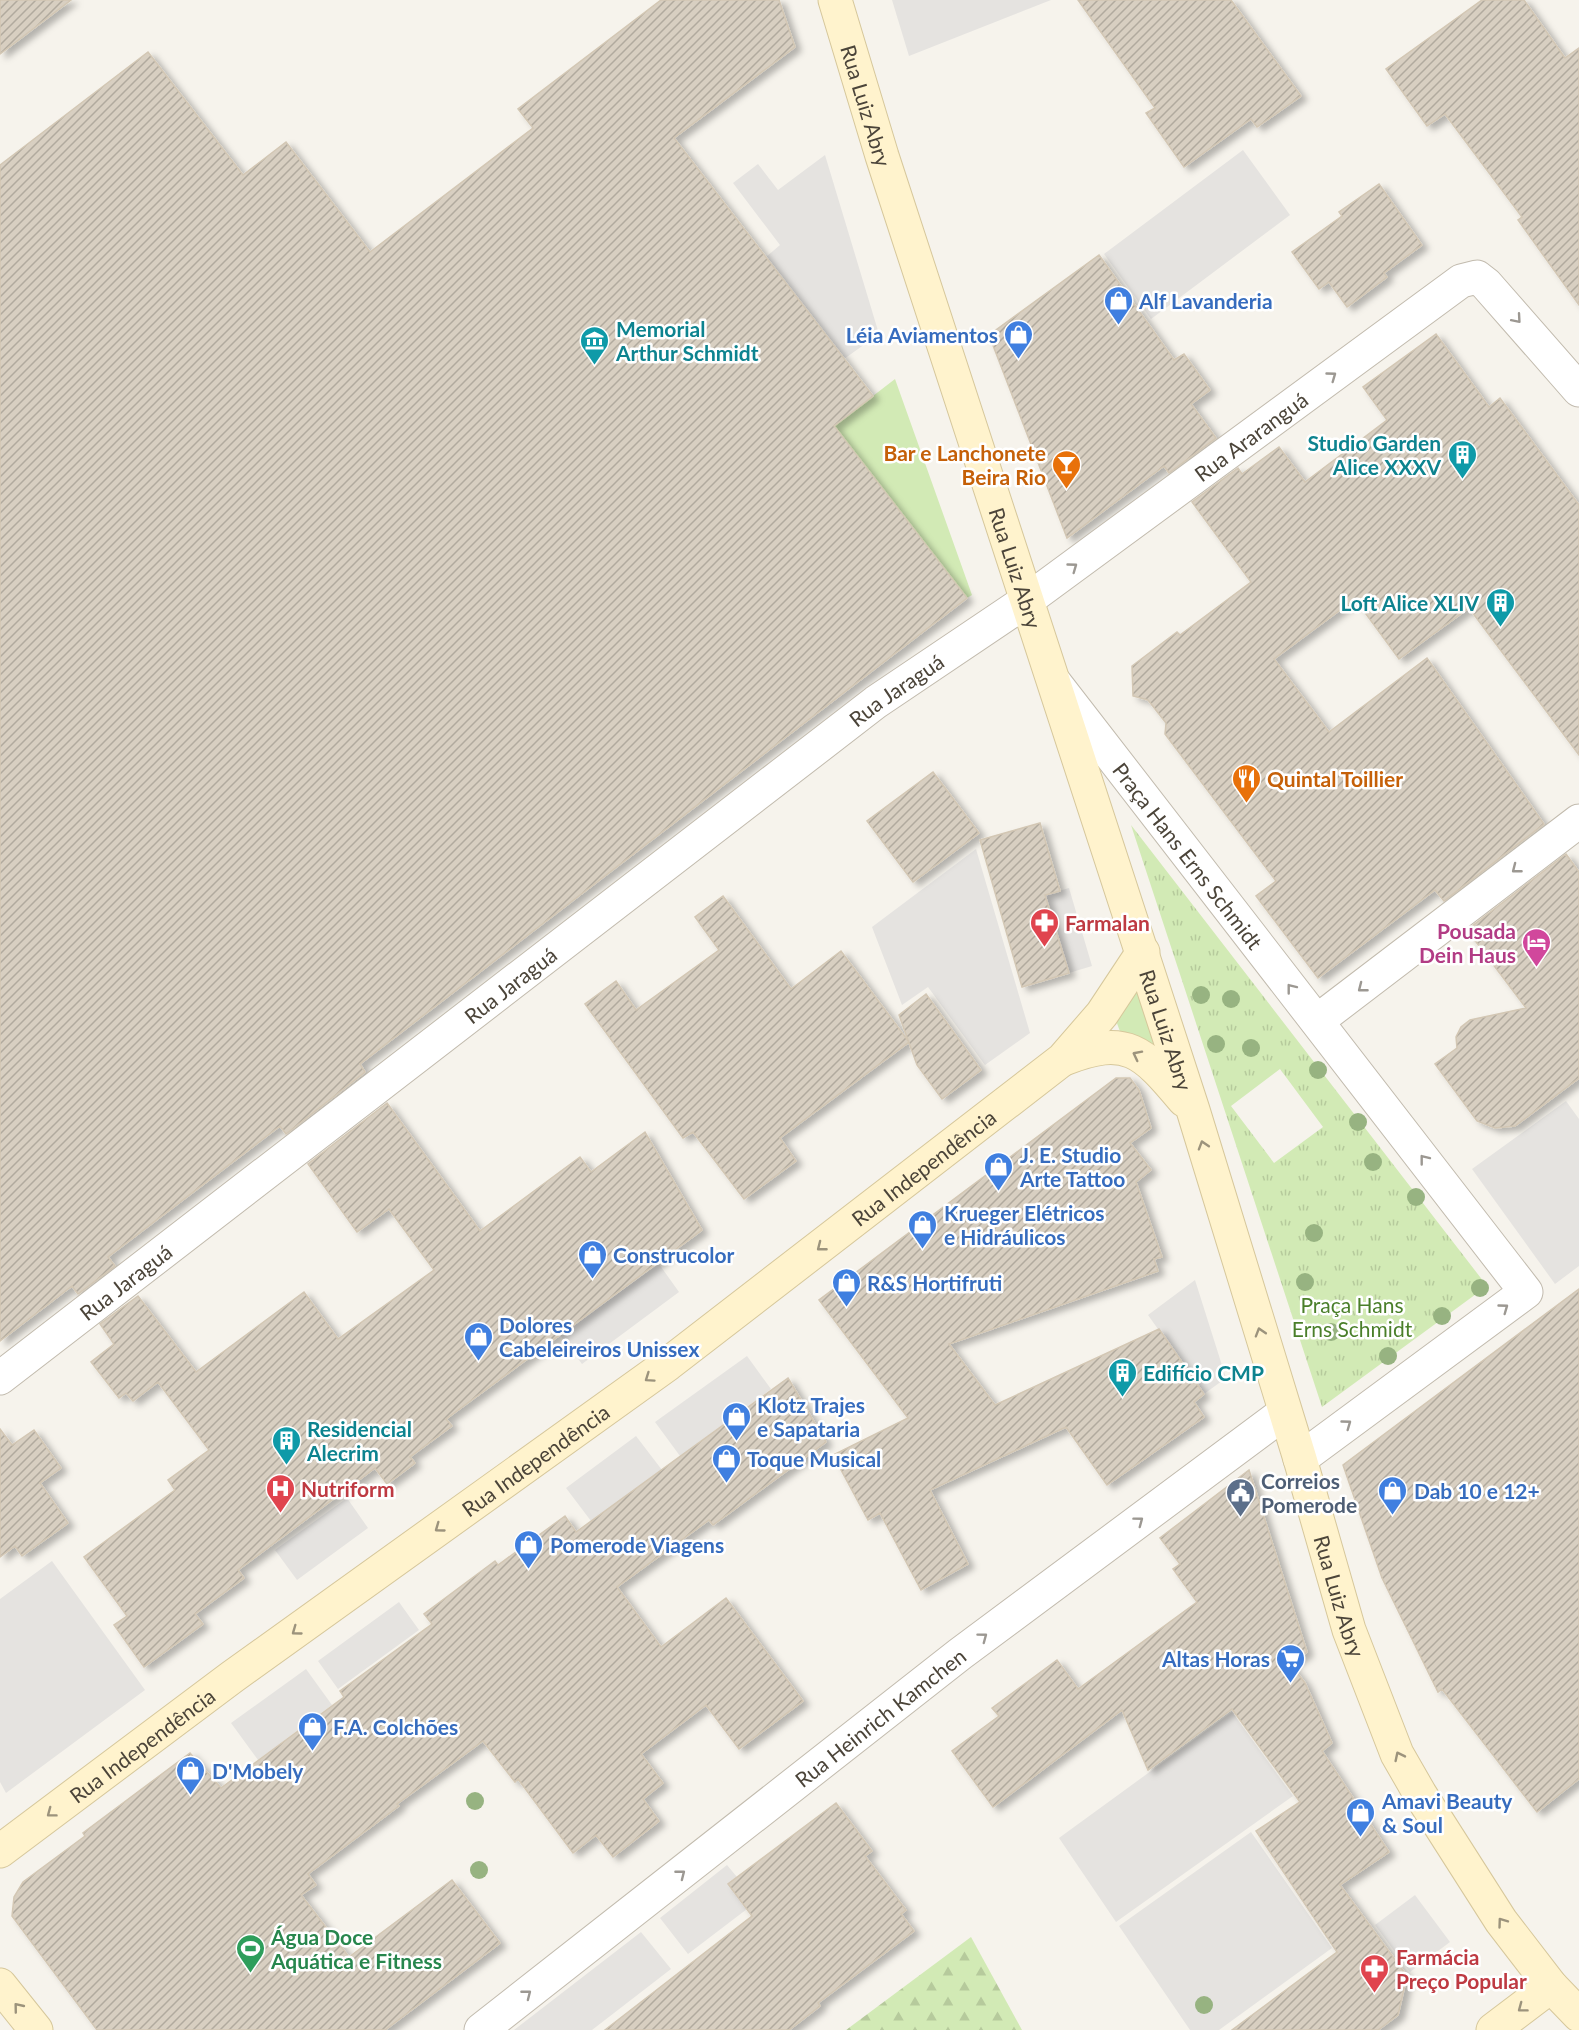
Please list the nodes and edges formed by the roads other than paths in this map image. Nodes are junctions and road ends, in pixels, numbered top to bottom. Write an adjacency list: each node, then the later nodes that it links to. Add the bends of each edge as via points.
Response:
1 (835, 0): 3 (main road, Rua Luiz Abry)
2 (1579, 390): 3 (street, Rua Araranguá, one-way to 2, via 1461,281 1477,277)
3 (1026, 601): 4 (main road, Rua Luiz Abry); 10 (street, Rua Jaraguá, via 876,702)
4 (1053, 680): 6 (main road, Rua Luiz Abry); 7 (street, Praça Hans Erns Schmidt, one-way to 4)
5 (1579, 821): 7 (street, one-way to 7)
6 (1143, 952): 8 (main road, Rua Independência, via 1102,1014); 9 (main road, Rua Luiz Abry)
7 (1317, 1021): 12 (street, Praça Hans Erns Schmidt, one-way to 7, via 1526,1292)
8 (1063, 1059): 9 (main road, Rua Independência, one-way to 8, via 1148,1060 1134,1052 1114,1046 1089,1049); 13 (main road, Rua Independência, one-way to 13, via 668,1364 232,1677)
9 (1193, 1110): 11 (main road, Rua Luiz Abry, one-way to 9)
10 (0, 1378)
11 (1284, 1413): 12 (main road, Rua Luiz Abry); 18 (street, Rua Heinrich Kamchen, one-way to 11, via 960,1654)
12 (1300, 1459): 15 (main road, Rua Luiz Abry, one-way to 12, via 1501,1921 1397,1754 1349,1630)
13 (0, 1851)
14 (0, 1985): 17 (main road, one-way to 14)
15 (1551, 1986): 16 (main road, Rua Luiz Abry); 19 (main road, one-way to 19)
16 (1579, 2015)
17 (36, 2030)
18 (481, 2030)
19 (1493, 2030)

